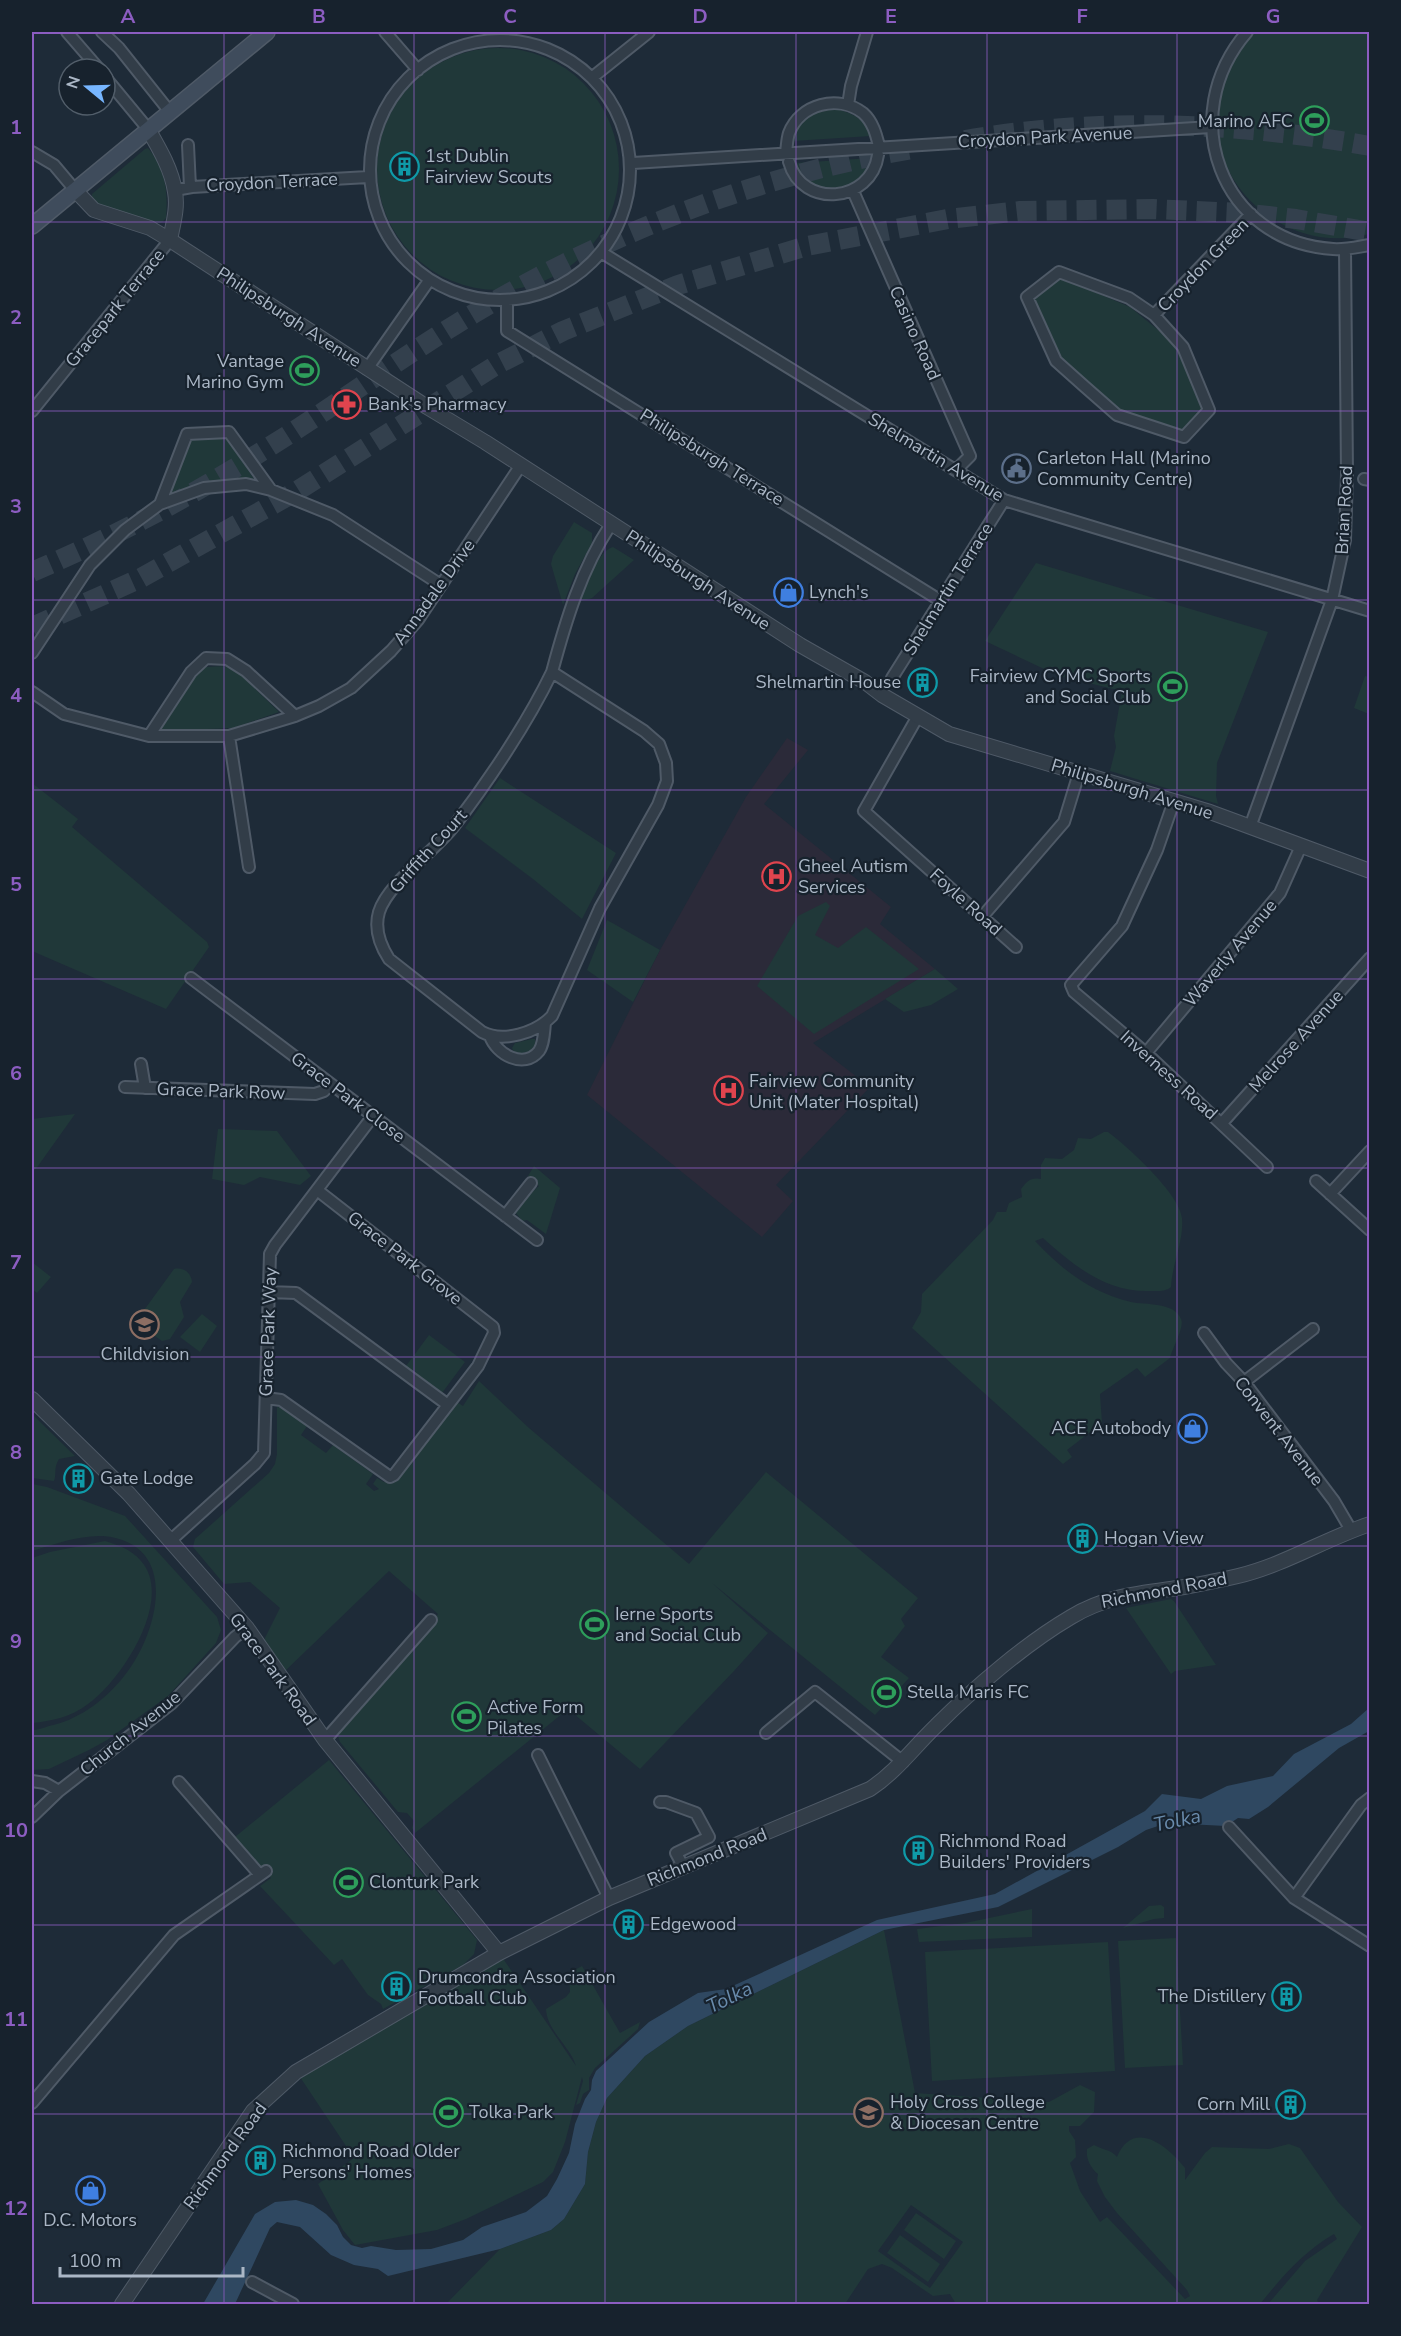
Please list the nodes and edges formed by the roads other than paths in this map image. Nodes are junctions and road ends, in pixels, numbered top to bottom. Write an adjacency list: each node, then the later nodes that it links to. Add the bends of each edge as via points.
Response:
1 (67, 32): 9 (street)
2 (102, 32): 14 (street)
3 (267, 32): 14 (main road)
4 (385, 32): 10 (street)
5 (648, 32): 11 (street)
6 (867, 32): 13 (street)
7 (1246, 32): 15 (street, via 1222,67)
8 (490, 35): 10 (street, via 441,52); 11 (street, via 544,46)
9 (89, 57)
10 (418, 70): 22 (street, via 387,104 374,133)
11 (594, 76): 21 (street, via 621,120)
12 (117, 91): 16 (street)
13 (848, 105): 18 (street, via 864,114 875,129); 20 (street, via 830,102 813,107 798,118 789,134)
14 (170, 112): 16 (main road)
15 (1211, 127): 18 (street, Croydon Park Avenue); 27 (street, via 1215,153 1229,186)
16 (148, 129): 24 (main road); 25 (street, Gracepark Terrace)
17 (188, 145): 23 (street)
18 (879, 151): 20 (street, Croydon Park Avenue); 26 (street, via 868,180)
19 (32, 152): 24 (street, via 54,165)
20 (787, 157): 21 (street, Croydon Park Avenue); 26 (street, via 802,184 818,193 836,196)
21 (633, 163): 32 (street, via 619,218)
22 (368, 177): 23 (street, Croydon Terrace); 33 (street, via 386,236)
23 (190, 187): 25 (street, Croydon Terrace)
24 (75, 190): 28 (main road); 29 (street, Philipsburgh Avenue, via 94,210 150,228)
25 (175, 190): 29 (street, Gracepark Terrace)
26 (853, 191): 39 (street, Casino Road, via 970,456)
27 (1251, 214): 31 (street, via 1277,233 1314,247); 35 (street, Croydon Green)
28 (32, 226)
29 (170, 240): 36 (street, Philipsburgh Avenue); 37 (street, Gracepark Terrace)
30 (1370, 245): 31 (street)
31 (1345, 249): 45 (street, Brian Road, via 1345,540)
32 (604, 254): 34 (street, via 565,283 532,297); 39 (street, Shelmartin Avenue)
33 (428, 282): 34 (street, via 468,296); 36 (street)
34 (507, 301): 46 (street, Philipsburgh Terrace, via 507,331)
35 (1154, 315): 35 (street, Croydon Green, via 1183,347 1209,410 1184,437 1117,415 1084,386 1056,361 1027,297 1059,272 1129,298)
36 (367, 369): 38 (street, Philipsburgh Avenue)
37 (32, 411)
38 (521, 465): 43 (street, Philipsburgh Avenue); 44 (street, Annadale Drive)
39 (956, 470): 41 (street, Shelmartin Avenue)
40 (271, 490): 42 (street, via 246,484 204,488); 42 (street, via 229,432 187,434); 44 (street, via 333,515)
41 (1004, 500): 45 (street, Shelmartin Avenue); 46 (street, Shelmartin Terrace)
42 (160, 504): 48 (street, via 125,530 90,565)
43 (611, 524): 49 (street, Griffith Court, via 581,581); 53 (street, Philipsburgh Avenue)
44 (441, 585): 52 (street, Annadale Drive, via 391,651 351,688)
45 (1332, 600): 47 (street, Shelmartin Avenue); 58 (street, Brian Road)
46 (941, 601): 50 (street, Shelmartin Terrace)
47 (1370, 611)
48 (32, 653)
49 (552, 672): 66 (street, Griffith Court, via 659,744 667,781 658,805 606,895 552,1016); 67 (street, Griffith Court, via 454,827 388,894 379,912 380,944 389,959)
50 (892, 678)
51 (32, 692): 54 (street, Annadale Drive, via 64,714)
52 (296, 716): 54 (street, via 237,665 227,659 206,658 191,672); 55 (street, Annadale Drive)
53 (918, 716): 56 (street, Philipsburgh Avenue, via 949,734); 62 (street, Foyle Road, via 864,811)
54 (149, 736): 55 (street, Annadale Drive)
55 (229, 736): 60 (street)
56 (1079, 773): 57 (street, Philipsburgh Avenue); 62 (street, via 1064,822)
57 (1174, 801): 58 (street, Philipsburgh Avenue); 68 (street, Inverness Road, via 1157,850 1122,926 1071,985 1074,992)
58 (1250, 827): 59 (street, Philipsburgh Avenue)
59 (1301, 846): 61 (street, Philipsburgh Avenue); 68 (street, Waverly Avenue, via 1280,893)
60 (249, 867)
61 (1370, 871)
62 (982, 917): 63 (street, Foyle Road)
63 (1016, 947)
64 (1370, 958): 74 (street, Melrose Avenue)
65 (191, 978): 70 (street, Grace Park Close)
66 (545, 1023): 67 (street, via 520,1034); 67 (street, Griffith Court, via 542,1045 528,1058 509,1057 492,1044)
67 (490, 1036)
68 (1146, 1053): 74 (street, Inverness Road)
69 (141, 1064): 72 (street, Grace Park Row)
70 (329, 1084): 72 (street, Grace Park Row, via 315,1094); 73 (street, Grace Park Close)
71 (125, 1087): 72 (street, Grace Park Row)
72 (145, 1088)
73 (373, 1116): 79 (street, Grace Park Way); 81 (street, Grace Park Close)
74 (1222, 1123): 76 (street, Inverness Road)
75 (1370, 1151): 80 (street)
76 (1267, 1167)
77 (1316, 1181): 80 (street)
78 (531, 1183): 81 (street)
79 (317, 1190): 84 (street, Grace Park Way, via 270,1254); 90 (street, Grace Park Grove, via 493,1327 494,1333 478,1366)
80 (1330, 1194): 82 (street)
81 (505, 1216): 83 (street, Grace Park Close)
82 (1370, 1230)
83 (537, 1240)
84 (269, 1292): 88 (street, Grace Park Way); 90 (street, via 296,1293)
85 (1313, 1329): 87 (street)
86 (1204, 1334): 87 (street, Convent Avenue)
87 (1244, 1382): 92 (street, Convent Avenue, via 1334,1501)
88 (266, 1398): 90 (street, via 281,1400 390,1477); 93 (street, Grace Park Way, via 261,1458)
89 (32, 1399): 93 (street, Grace Park Road, via 129,1494)
90 (448, 1405)
91 (1370, 1524): 92 (street, Richmond Road)
92 (1351, 1530): 99 (street, Richmond Road, via 1238,1576 1121,1595 1089,1606 1040,1637 978,1688)
93 (170, 1541): 95 (street, Grace Park Road)
94 (431, 1620): 97 (street)
95 (247, 1628): 97 (street, Grace Park Road); 102 (street, Church Avenue, via 172,1703)
96 (766, 1733): 99 (street, via 815,1692)
97 (325, 1740): 111 (street, Grace Park Road)
98 (538, 1755): 108 (street)
99 (903, 1762): 107 (street, Richmond Road, via 870,1789)
100 (32, 1781): 102 (street)
101 (179, 1782): 112 (street, via 262,1873 174,1935)
102 (59, 1791): 105 (street, Church Avenue)
103 (1370, 1798): 109 (street)
104 (660, 1802): 107 (street, via 696,1813 709,1837 676,1853)
105 (32, 1817)
106 (1230, 1827): 109 (street)
107 (683, 1866): 108 (street, Richmond Road)
108 (609, 1898): 111 (street, Richmond Road)
109 (1294, 1898): 110 (street)
110 (1370, 1946)
111 (499, 1953): 114 (street, Richmond Road, via 296,2072 253,2111)
112 (32, 2103)
113 (252, 2282): 115 (street)
114 (122, 2304)
115 (293, 2304)

